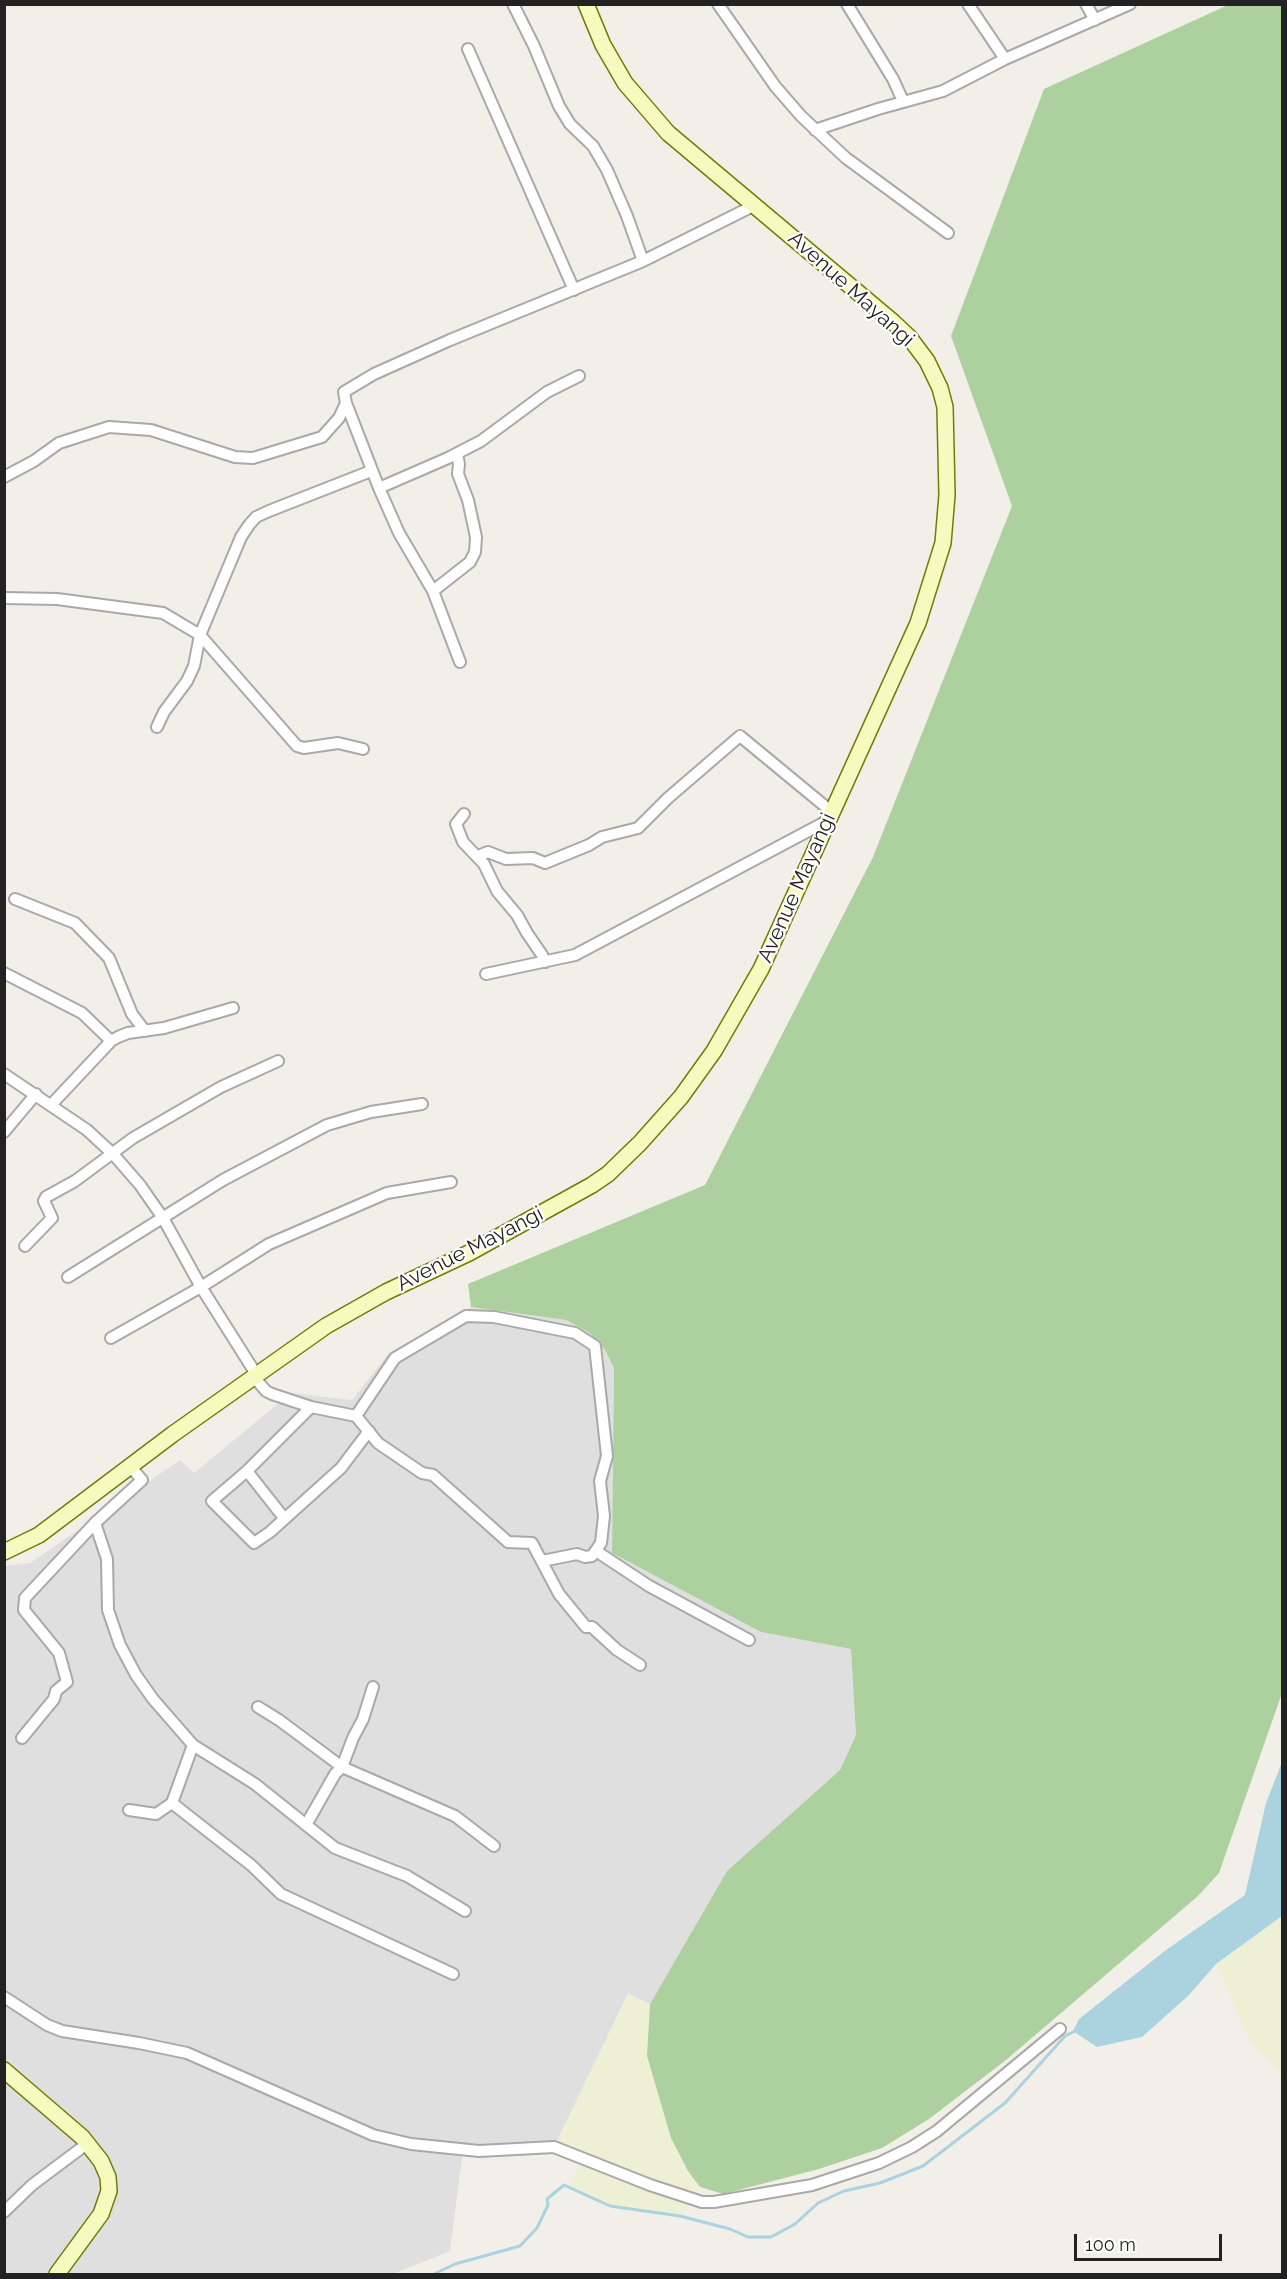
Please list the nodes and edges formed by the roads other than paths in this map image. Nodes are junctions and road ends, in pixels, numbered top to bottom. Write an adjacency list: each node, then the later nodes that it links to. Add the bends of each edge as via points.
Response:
1 (513, 4): 15 (street, via 559,106 570,124 593,146 607,171)
2 (586, 4): 13 (street, Avenue Mayangi, via 612,61 646,110)
3 (718, 4): 12 (street, via 775,86)
4 (847, 4): 11 (street)
5 (968, 4): 10 (street)
6 (1086, 4): 8 (street)
7 (1130, 4): 8 (street)
8 (1095, 20): 10 (street)
9 (468, 49): 16 (street)
10 (1005, 59): 11 (street, via 943,90)
11 (903, 101): 12 (street)
12 (815, 130): 14 (street, via 846,158)
13 (754, 205): 15 (street); 30 (street, Avenue Mayangi, via 909,337 927,361 945,407 948,485 943,543 918,623)
14 (948, 233)
15 (643, 261): 16 (street)
16 (574, 290): 18 (street, via 374,374 347,388)
17 (579, 376): 19 (street, via 547,392)
18 (346, 403): 20 (street); 21 (street, via 339,418 321,436 254,458 235,457 151,430 109,427 59,444)
19 (457, 454): 22 (street); 23 (street, via 458,474 477,537 475,552 470,562)
20 (371, 471): 22 (street); 25 (street, via 256,518 241,537)
21 (4, 477)
22 (378, 488): 23 (street)
23 (433, 591): 26 (street)
24 (4, 598): 25 (street, via 57,599 156,612)
25 (200, 635): 27 (street, via 187,681); 28 (street, via 297,746 338,743)
26 (460, 662)
27 (157, 727)
28 (363, 749)
29 (464, 814): 31 (street, via 456,825 463,842)
30 (829, 817): 31 (street, via 740,736 638,828 602,837 545,863 535,858 506,859 489,852); 33 (street, via 575,955); 52 (street, Avenue Mayangi, via 760,969 714,1051 681,1097 621,1162 592,1185 469,1253 363,1304)
31 (478, 856): 33 (street)
32 (15, 899): 37 (street, via 75,923 109,958 132,1014)
33 (544, 962): 35 (street)
34 (4, 973): 38 (street, via 82,1013)
35 (486, 974)
36 (233, 1008): 37 (street)
37 (145, 1031): 38 (street)
38 (111, 1041): 43 (street)
39 (278, 1061): 45 (street, via 221,1087 133,1138)
40 (4, 1074): 41 (street)
41 (36, 1094): 43 (street); 44 (street)
42 (422, 1104): 47 (street, via 332,1123 223,1180)
43 (51, 1105): 45 (street)
44 (4, 1132)
45 (113, 1154): 47 (street); 48 (street, via 45,1198 52,1218)
46 (451, 1182): 50 (street, via 395,1191 323,1220 269,1244)
47 (163, 1218): 49 (street); 50 (street)
48 (25, 1246)
49 (68, 1277)
50 (201, 1287): 51 (street); 52 (street)
51 (111, 1338)
52 (255, 1375): 53 (street, via 266,1391); 56 (street, Avenue Mayangi)
53 (311, 1407): 54 (street); 57 (street)
54 (356, 1416): 55 (street); 60 (street, via 395,1358 466,1316 494,1317 575,1333 595,1346 607,1456 600,1481 604,1516 601,1543)
55 (369, 1431): 58 (street, via 341,1468); 62 (street, via 378,1443 413,1468 433,1475 510,1544 532,1543)
56 (130, 1466): 59 (street, via 142,1480); 61 (street, Avenue Mayangi, via 39,1535)
57 (247, 1471): 58 (street); 58 (street, via 212,1502 254,1543)
58 (284, 1518)
59 (95, 1523): 67 (street, via 25,1598 24,1611 59,1653 67,1682 56,1690 54,1699); 68 (street, via 107,1559 108,1610 114,1632 153,1700)
60 (596, 1551): 62 (street, via 592,1556 577,1554); 63 (street, via 649,1586)
61 (4, 1552)
62 (542, 1561): 64 (street, via 559,1594 586,1627 592,1627)
63 (749, 1640)
64 (640, 1665)
65 (373, 1687): 69 (street)
66 (258, 1707): 69 (street)
67 (22, 1738)
68 (193, 1745): 70 (street); 72 (street, via 255,1784)
69 (342, 1767): 72 (street, via 334,1774); 73 (street, via 455,1816)
70 (172, 1803): 71 (street, via 156,1814); 75 (street, via 251,1865 281,1894)
71 (129, 1810)
72 (306, 1825): 74 (street, via 335,1848 407,1876)
73 (494, 1846)
74 (465, 1911)
75 (453, 1974)
76 (4, 1996): 77 (street, via 62,2031 188,2053 373,2135 411,2144 471,2150 554,2147 650,2186 702,2202 812,2185 912,2148)
77 (1060, 2029)
78 (4, 2070): 79 (street)
79 (88, 2143): 80 (street, via 32,2185); 81 (street, via 108,2177 106,2204)
80 (4, 2212)
81 (57, 2274)

